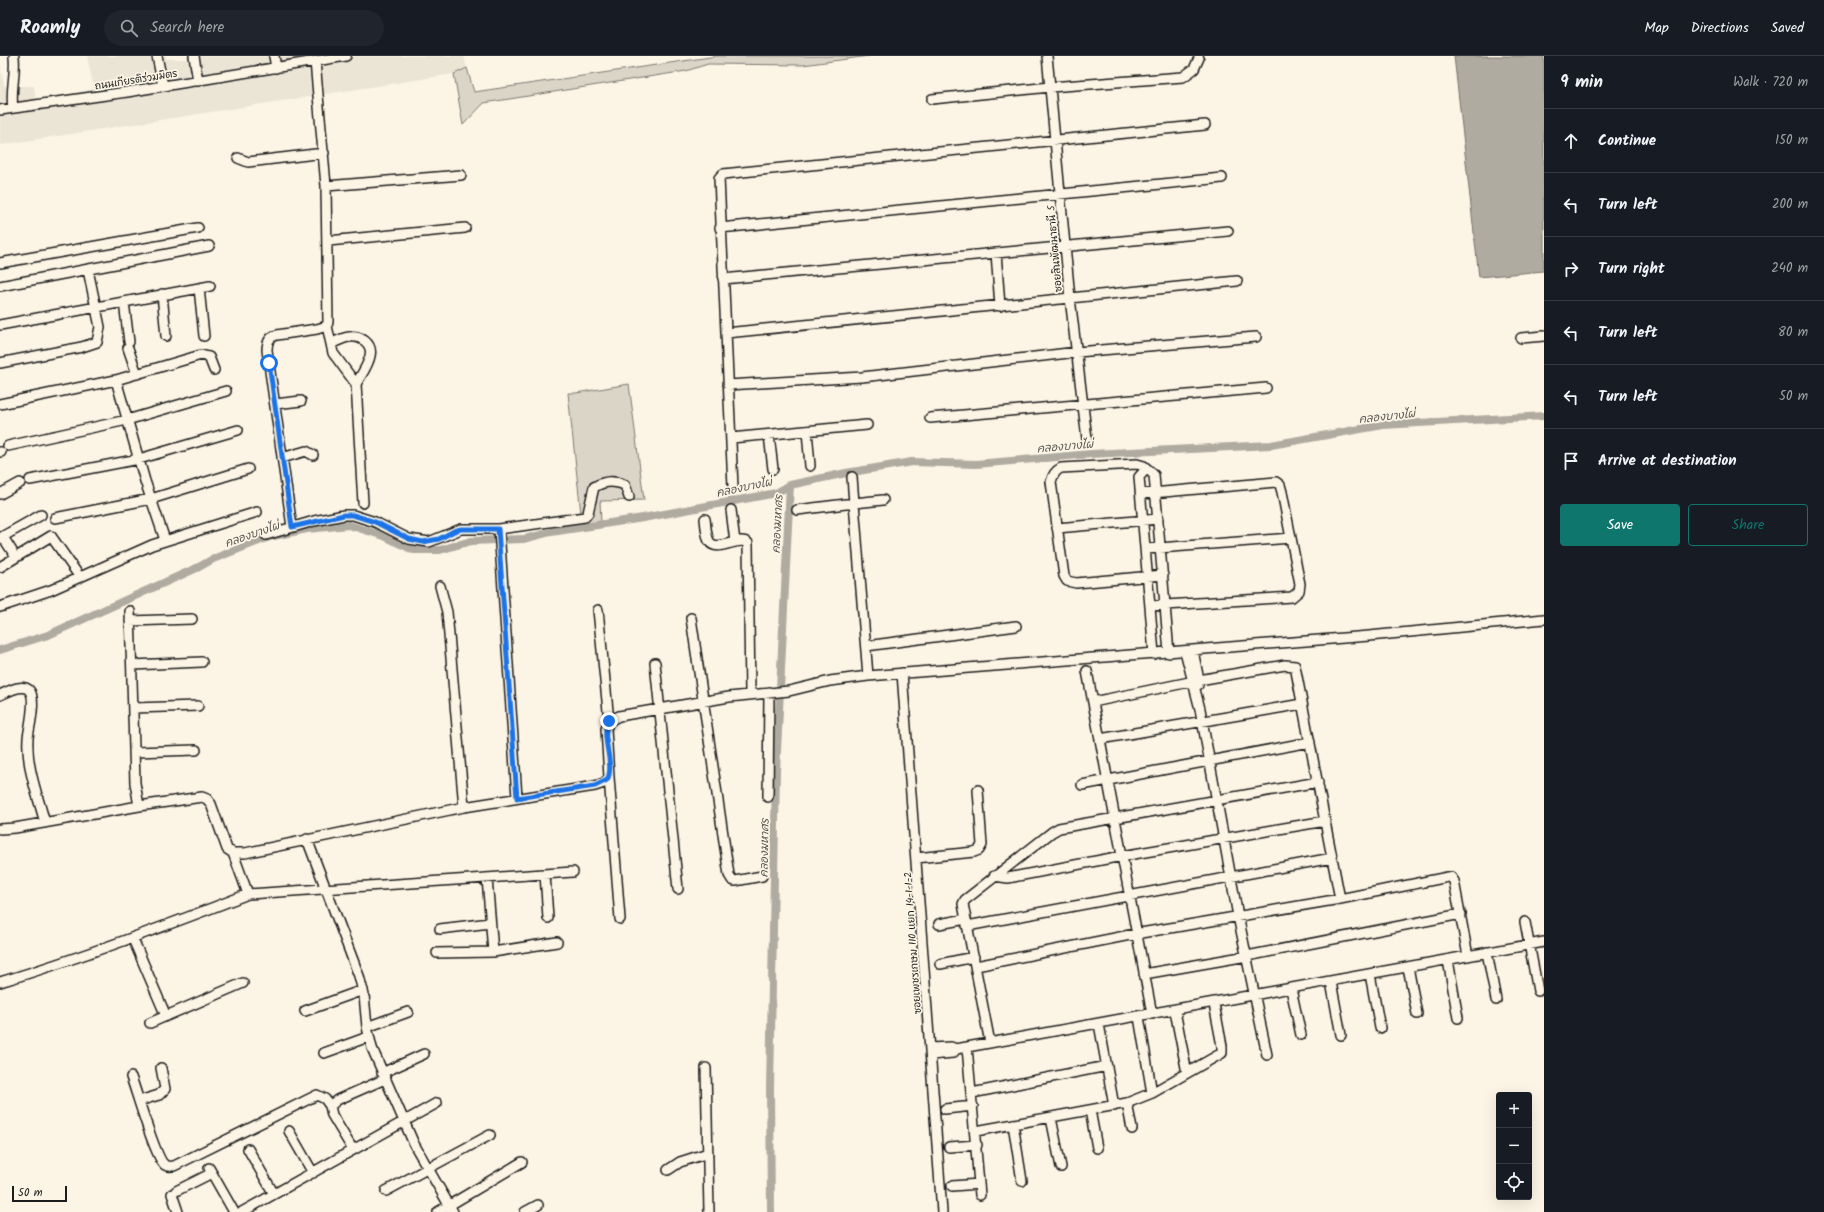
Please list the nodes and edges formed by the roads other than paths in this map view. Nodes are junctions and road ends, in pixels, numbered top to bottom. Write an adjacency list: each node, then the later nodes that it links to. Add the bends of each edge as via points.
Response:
1 (158, 56): 11 (street)
2 (194, 56): 10 (street)
3 (274, 56): 9 (street)
4 (346, 56): 8 (street, ถนนเกียรติร่วมมิตร)
5 (1047, 56): 12 (street, ซอยสินพัฒนาธานี 5)
6 (14, 57): 14 (street, via 15,77 11,99)
7 (1199, 58): 12 (street, via 1194,69 1183,77)
8 (315, 61): 9 (street, ถนนเกียรติร่วมมิตร); 18 (street)
9 (276, 68): 10 (street, ถนนเกียรติร่วมมิตร)
10 (198, 80): 11 (street, ถนนเกียรติร่วมมิตร)
11 (163, 86): 14 (street, ถนนเกียรติร่วมมิตร)
12 (1050, 87): 13 (street); 17 (street, ซอยสินพัฒนาธานี 5)
13 (932, 99)
14 (13, 108): 15 (street, ถนนเกียรติร่วมมิตร)
15 (0, 110)
16 (1205, 125): 17 (street)
17 (1055, 140): 23 (street, ซอยสินพัฒนาธานี 5); 26 (street, via 723,174 718,183)
18 (324, 152): 19 (street, via 248,162); 22 (street)
19 (238, 158)
20 (461, 175): 22 (street)
21 (1222, 178): 23 (street)
22 (326, 186): 28 (street)
23 (1060, 193): 26 (street); 30 (street, ซอยสินพัฒนาธานี 5)
24 (198, 228): 32 (street)
25 (465, 228): 28 (street)
26 (720, 228): 34 (street)
27 (1228, 231): 30 (street)
28 (328, 241): 45 (street)
29 (209, 246): 33 (street)
30 (1065, 247): 31 (street); 40 (street, ซอยสินพัฒนาธานี 5)
31 (996, 253): 34 (street); 42 (street)
32 (0, 263)
33 (88, 270): 36 (street); 43 (street)
34 (723, 279): 46 (street)
35 (1236, 281): 40 (street)
36 (0, 286)
37 (210, 286): 38 (street)
38 (199, 288): 39 (street); 48 (street)
39 (162, 294): 41 (street); 47 (street)
40 (1070, 298): 42 (street); 53 (street, ซอยสินพัฒนาธานี 5)
41 (124, 302): 43 (street); 56 (street, via 129,345)
42 (1000, 306): 46 (street)
43 (97, 307): 44 (street); 54 (street, via 100,327 97,342)
44 (0, 325)
45 (327, 326): 52 (street); 65 (street, via 277,334 269,339 267,350)
46 (726, 333): 59 (street)
47 (166, 336)
48 (204, 336)
49 (1544, 336): 51 (street)
50 (1256, 337): 53 (street)
51 (1521, 338)
52 (331, 344): 58 (street, via 337,361); 58 (street, via 349,337 358,338 368,344 371,349 370,356)
53 (1077, 352): 59 (street, via 862,377); 63 (street, ซอยสินพัฒนาธานี 5)
54 (0, 363)
55 (214, 370): 56 (street, via 209,357 201,355)
56 (137, 374): 57 (street)
57 (116, 380): 64 (street); 67 (street)
58 (356, 384): 92 (street)
59 (728, 385): 72 (street)
60 (1266, 388): 63 (street)
61 (226, 391): 67 (street)
62 (301, 401): 65 (street)
63 (1083, 403): 66 (street); 73 (street, ซอยสินพัฒนาธานี 5)
64 (0, 404)
65 (275, 404): 76 (street)
66 (930, 418)
67 (127, 420): 74 (street); 77 (street)
68 (867, 425): 70 (street)
69 (238, 430): 77 (street)
70 (807, 431): 71 (street); 78 (street)
71 (769, 435): 72 (street); 80 (street)
72 (731, 438): 85 (street)
73 (1087, 440)
74 (8, 446)
75 (313, 455): 76 (street, via 306,451)
76 (282, 458): 102 (street)
77 (139, 459): 83 (street); 90 (street)
78 (810, 466)
79 (248, 469): 90 (street)
80 (773, 469)
81 (1146, 469): 86 (street, via 1154,476); 88 (street, via 1139,477); 103 (street, via 1137,464 1057,470 1052,475 1051,482)
82 (852, 477): 93 (street)
83 (30, 480)
84 (20, 483): 87 (street)
85 (733, 487)
86 (1156, 492): 88 (street); 100 (street); 107 (street, via 1276,482 1282,492)
87 (0, 494)
88 (1141, 494): 101 (street)
89 (629, 497): 104 (street, via 625,485 613,481 606,482 594,487 585,517)
90 (151, 499): 98 (street); 108 (street)
91 (884, 500): 93 (street)
92 (363, 502)
93 (854, 502): 95 (street); 128 (street)
94 (731, 510): 109 (street)
95 (797, 510)
96 (257, 512): 108 (street)
97 (41, 515): 106 (street)
98 (55, 518)
99 (705, 519): 109 (street, via 708,540 711,543 721,546)
100 (1158, 519): 101 (street); 110 (street)
101 (1143, 520): 103 (street); 111 (street)
102 (292, 527): 104 (street, via 353,515 375,522 409,539 423,542 439,539 461,529); 105 (street)
103 (1057, 528): 116 (street, via 1064,576 1067,581 1076,583)
104 (499, 532): 161 (street)
105 (266, 535)
106 (2, 538): 112 (street)
107 (1291, 538): 110 (street); 118 (street, via 1300,584 1297,594 1292,597)
108 (165, 540): 114 (street)
109 (735, 542): 140 (street, via 748,543)
110 (1160, 548): 111 (street); 115 (street)
111 (1146, 549): 116 (street)
112 (12, 551)
113 (0, 567): 114 (street, via 51,536)
114 (79, 576): 120 (street, via 32,597)
115 (1163, 576): 116 (street); 118 (street)
116 (1148, 577): 119 (street)
117 (440, 586): 164 (street, via 448,620)
118 (1165, 604): 119 (street); 130 (street)
119 (1150, 606): 131 (street)
120 (0, 607)
121 (598, 610): 148 (street)
122 (130, 611): 126 (street)
123 (691, 618): 142 (street)
124 (192, 619): 126 (street)
125 (1544, 619): 129 (street)
126 (130, 621): 134 (street)
127 (1016, 626): 128 (street)
128 (866, 646): 137 (street)
129 (1189, 651): 130 (street); 138 (street)
130 (1169, 653): 131 (street)
131 (1154, 654): 136 (street)
132 (202, 662): 134 (street)
133 (656, 663): 147 (street)
134 (132, 665): 146 (street)
135 (1087, 671): 143 (street)
136 (902, 673): 137 (street); 173 (street, ซอยเพชรเกษม 110 แยก 14-1-1-2)
137 (868, 676): 139 (street)
138 (1195, 680): 143 (street); 144 (street, via 1292,665 1296,670); 149 (street)
139 (773, 692): 140 (street); 160 (street)
140 (750, 694): 142 (street)
141 (0, 695): 167 (street, via 15,688 28,689 31,693 27,748)
142 (703, 701): 147 (street); 177 (street, via 729,875 735,881)
143 (1093, 702): 150 (street)
144 (1302, 704): 149 (street); 151 (street)
145 (198, 706): 146 (street)
146 (133, 708): 153 (street)
147 (661, 708): 148 (street, via 619,716); 182 (street)
148 (609, 721): 155 (street, via 606,729)
149 (1202, 721): 150 (street); 154 (street)
150 (1100, 739): 156 (street)
151 (1310, 742): 154 (street); 157 (street)
152 (196, 750): 153 (street)
153 (135, 752): 163 (street)
154 (1209, 760): 156 (street); 162 (street)
155 (609, 777): 161 (street, via 595,786); 189 (street)
156 (1108, 780): 158 (street); 165 (street)
157 (1318, 782): 162 (street); 166 (street)
158 (1082, 785)
159 (978, 790): 173 (street, via 982,845 979,850)
160 (768, 797)
161 (517, 798): 164 (street)
162 (1216, 799): 165 (street); 169 (street)
163 (139, 806): 167 (street); 171 (street, via 196,796 205,798 211,804 225,845)
164 (464, 807): 170 (street)
165 (1116, 819): 172 (street); 178 (street, via 1055,830)
166 (1325, 821): 169 (street); 174 (street)
167 (45, 823): 168 (street)
168 (0, 829)
169 (1223, 838): 172 (street); 179 (street)
170 (307, 839): 171 (street, via 245,853); 181 (street)
171 (233, 853): 183 (street)
172 (1122, 856): 178 (street, via 1008,878); 184 (street)
173 (916, 858): 237 (street, ซอยเพชรเกษม 110 แยก 14-1-1-2)
174 (1332, 858): 179 (street); 185 (street)
175 (573, 872): 176 (street)
176 (545, 874): 180 (street); 188 (street)
177 (762, 876)
178 (994, 876): 190 (street, via 965,900 963,906)
179 (1231, 877): 184 (street); 187 (street)
180 (487, 878): 181 (street); 192 (street)
181 (327, 889): 183 (street); 215 (street)
182 (678, 889)
183 (248, 894): 196 (street)
184 (1129, 895): 190 (street); 195 (street)
185 (1340, 899): 186 (street, via 1448,877 1454,881); 187 (street)
186 (1461, 914): 203 (street); 204 (street)
187 (1238, 916): 195 (street); 203 (street)
188 (548, 918)
189 (620, 919)
190 (967, 922): 193 (street); 206 (street)
191 (1525, 922): 199 (street)
192 (490, 923): 194 (street); 200 (street)
193 (939, 924)
194 (440, 929)
195 (1136, 934): 206 (street); 209 (street)
196 (133, 939): 211 (street); 225 (street)
197 (557, 942): 200 (street)
198 (1544, 942): 199 (street)
199 (1528, 945): 201 (street); 216 (street)
200 (493, 952): 202 (street)
201 (1487, 952): 204 (street); 218 (street)
202 (437, 953)
203 (1247, 956): 209 (street); 217 (street)
204 (1468, 956): 205 (street)
205 (1448, 960): 208 (street); 227 (street)
206 (975, 962): 207 (street); 235 (street)
207 (940, 964)
208 (1408, 967): 210 (street); 224 (street)
209 (1144, 974): 223 (street)
210 (1370, 974): 212 (street); 231 (street)
211 (0, 982)
212 (1331, 982): 214 (street); 233 (street)
213 (243, 984): 225 (street)
214 (1291, 989): 217 (street); 232 (street)
215 (363, 990): 220 (street); 230 (street)
216 (1538, 991)
217 (1254, 996): 219 (street); 240 (street)
218 (1496, 1000)
219 (1214, 1004): 221 (street); 244 (street, via 1222,1053)
220 (305, 1011)
221 (1175, 1011): 223 (street); 244 (street)
222 (408, 1012): 230 (street)
223 (1152, 1014): 226 (street)
224 (1417, 1014)
225 (166, 1016): 228 (street)
226 (1139, 1017): 229 (street); 248 (street)
227 (1458, 1018)
228 (150, 1023)
229 (1099, 1024): 235 (street); 241 (street)
230 (367, 1027): 234 (street)
231 (1380, 1028)
232 (1301, 1035)
233 (1341, 1035)
234 (368, 1037): 238 (street); 245 (street)
235 (990, 1043): 236 (street)
236 (968, 1047): 237 (street, via 956,1049 951,1046); 247 (street)
237 (930, 1052): 289 (street, ซอยเพชรเกษม 110 แยก 14-1-1-2)
238 (324, 1053)
239 (424, 1054): 245 (street)
240 (1267, 1055)
241 (1107, 1066): 247 (street); 254 (street)
242 (161, 1068): 249 (street, via 165,1089 159,1095)
243 (706, 1068): 269 (street)
244 (1187, 1073): 248 (street)
245 (384, 1076): 252 (street); 258 (street)
246 (131, 1077): 249 (street)
247 (972, 1092): 253 (street)
248 (1152, 1094): 250 (street)
249 (139, 1101): 252 (street, via 163,1163 169,1167 317,1095 325,1099)
250 (1127, 1103): 254 (street); 260 (street)
251 (437, 1104): 258 (street)
252 (330, 1106): 268 (street, via 332,1115)
253 (973, 1106): 255 (street); 262 (street)
254 (1114, 1106): 256 (street)
255 (945, 1109)
256 (1090, 1110): 257 (street); 266 (street)
257 (1051, 1118): 259 (street); 271 (street)
258 (404, 1122): 268 (street); 272 (street)
259 (1012, 1124): 262 (street); 275 (street)
260 (1132, 1128)
261 (289, 1131): 274 (street)
262 (976, 1131): 264 (street)
263 (490, 1135): 272 (street)
264 (976, 1146): 265 (street); 276 (street)
265 (949, 1147)
266 (1097, 1148)
267 (248, 1149): 279 (street)
268 (353, 1150): 274 (street)
269 (708, 1153): 273 (street, via 680,1162); 288 (street)
270 (522, 1162): 282 (street)
271 (1061, 1167)
272 (428, 1168): 278 (street); 282 (street)
273 (668, 1170)
274 (313, 1173): 279 (street)
275 (1022, 1181)
276 (979, 1184): 277 (street); 280 (street)
277 (952, 1186)
278 (386, 1191)
279 (274, 1194): 285 (street)
280 (980, 1195)
281 (538, 1204): 287 (street)
282 (452, 1209): 286 (street)
283 (178, 1212): 284 (street, via 174,1192 210,1171)
284 (234, 1212)
285 (242, 1212)
286 (438, 1212)
287 (525, 1212)
288 (709, 1212)
289 (942, 1212)

